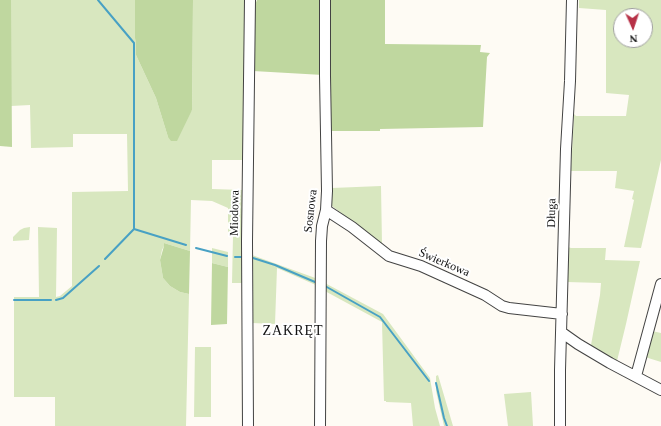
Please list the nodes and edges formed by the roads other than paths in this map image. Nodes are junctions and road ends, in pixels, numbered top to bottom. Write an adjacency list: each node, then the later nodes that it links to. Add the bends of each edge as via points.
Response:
1 (250, 0): 10 (street, Miodowa)
2 (325, 0): 4 (street, Sosnowa)
3 (572, 0): 6 (street, Długa)
4 (326, 210): 6 (street, Świerkowa, via 389,256 421,266 485,295 502,306); 11 (street, Sosnowa, via 321,241)
5 (661, 284): 8 (street)
6 (562, 314): 7 (street, Długa)
7 (562, 332): 8 (street, via 588,350); 12 (street, Długa)
8 (636, 376): 9 (street)
9 (661, 390)
10 (248, 426)
11 (320, 426)
12 (560, 426)

